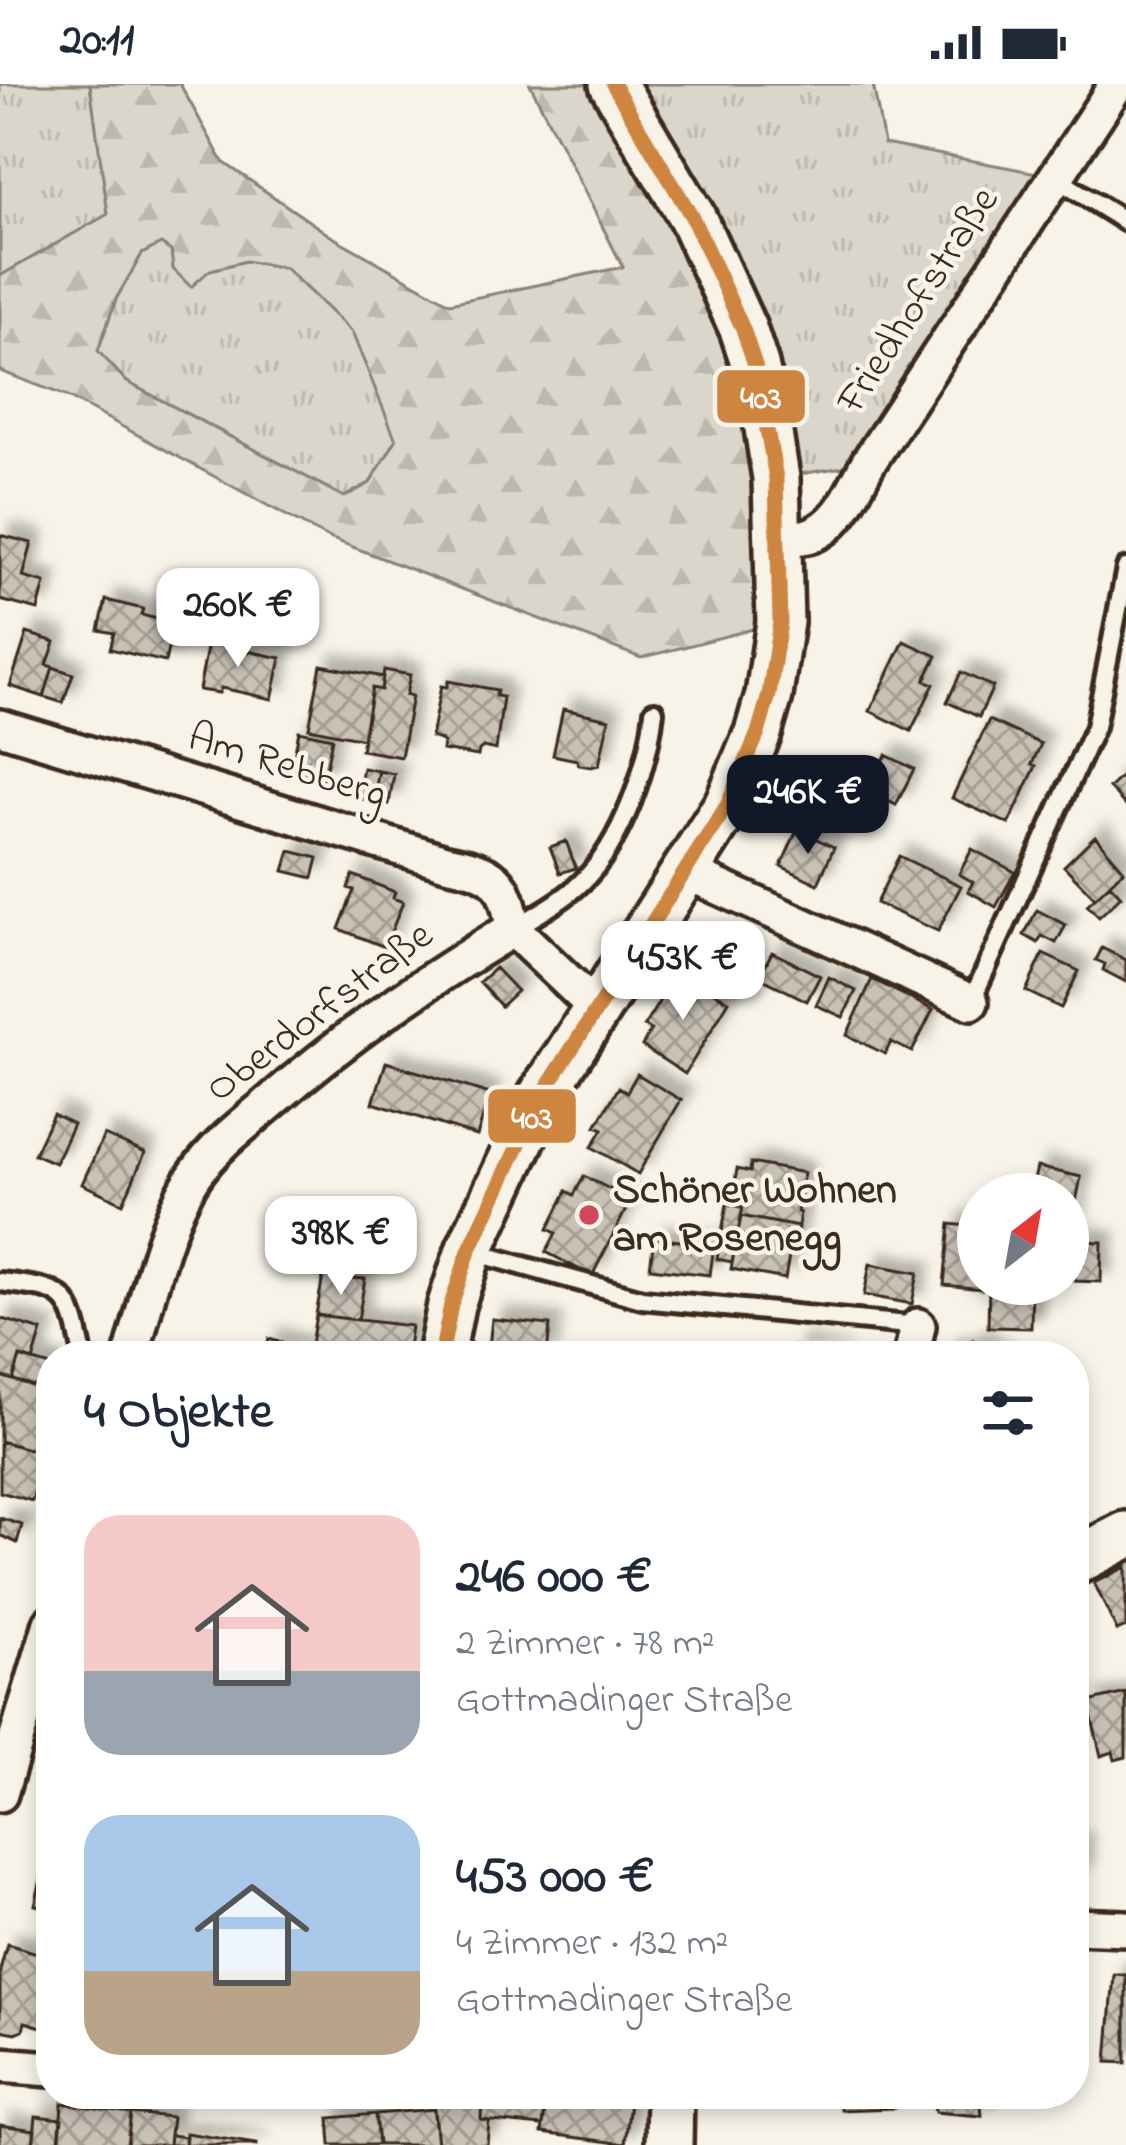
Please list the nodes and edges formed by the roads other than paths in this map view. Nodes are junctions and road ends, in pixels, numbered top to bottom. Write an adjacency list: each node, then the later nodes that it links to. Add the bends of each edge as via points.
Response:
1 (613, 84): 5 (main road, via 692,218 742,328 766,415)
2 (1117, 84): 3 (street, Friedhofstraße)
3 (1053, 176): 4 (lane); 5 (street, Friedhofstraße, via 842,510 826,528)
4 (1126, 222)
5 (779, 539): 9 (main road, via 780,622 769,695 728,804)
6 (1126, 568): 11 (lane, via 1095,727)
7 (654, 711): 10 (lane, via 627,809 599,862)
8 (0, 727): 10 (street, Am Rebberg, via 478,868 502,889)
9 (686, 872): 11 (street); 12 (main road)
10 (513, 929): 12 (street); 16 (street, Oberdorfstraße, via 322,1056 218,1148 176,1211)
11 (971, 1002)
12 (596, 1008): 13 (main road, via 542,1097)
13 (469, 1251): 17 (main road); 18 (lane, via 642,1299)
14 (0, 1282): 15 (lane, via 56,1292 70,1304)
15 (79, 1341)
16 (136, 1341)
17 (444, 1341)
18 (915, 1341)
19 (1126, 1535): 20 (main road)
20 (1089, 1554)
21 (36, 1673): 22 (street)
22 (0, 1794)
23 (1089, 1927): 24 (street)
24 (1126, 1928)
25 (0, 2065): 26 (street)
26 (36, 2068)
27 (670, 2109): 28 (main road)
28 (669, 2145)

